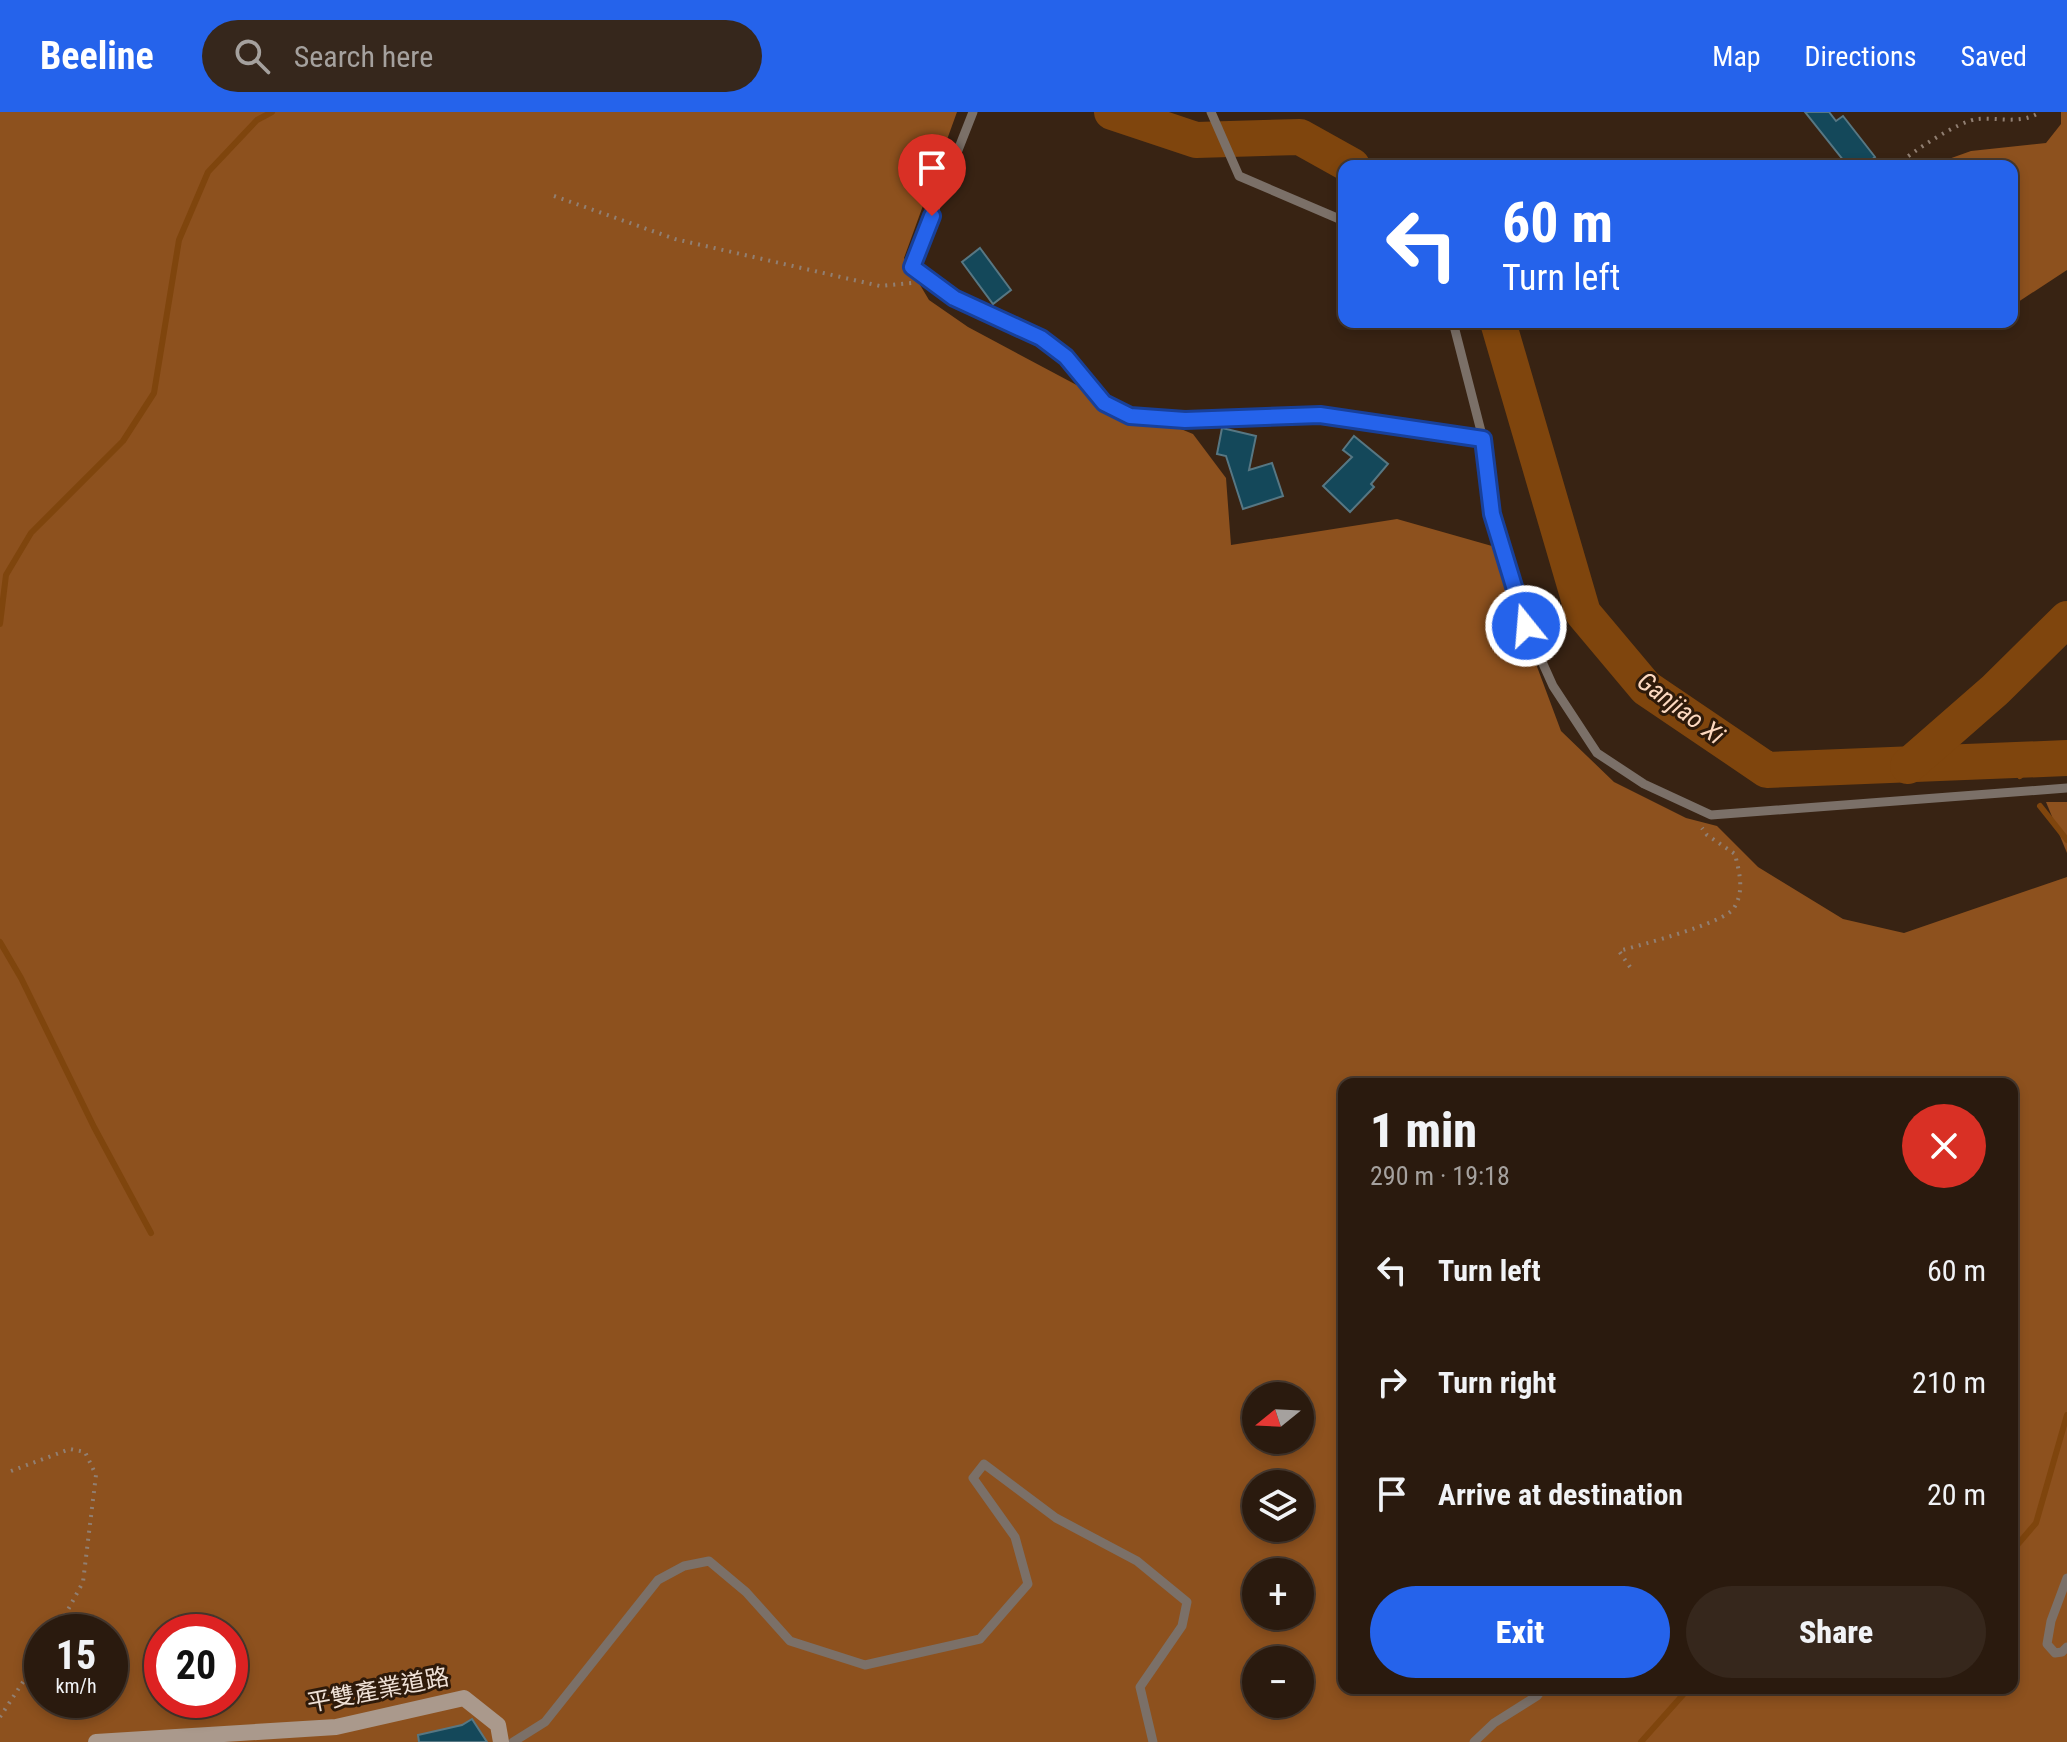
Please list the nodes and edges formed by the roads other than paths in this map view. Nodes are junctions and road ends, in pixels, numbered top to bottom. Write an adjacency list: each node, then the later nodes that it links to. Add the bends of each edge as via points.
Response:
1 (973, 112): 5 (lane, via 912,267 954,298 1041,338 1066,357 1104,403 1130,416 1185,420 1320,415)
2 (1211, 112): 3 (lane, via 1239,176)
3 (1338, 218)
4 (1455, 328): 5 (lane)
5 (1483, 439): 6 (lane, via 1492,514 1526,626 1553,686 1597,753 1644,784 1711,815)
6 (2067, 788)
7 (2067, 1578): 8 (lane, via 2047,1644 2055,1653)
8 (2067, 1647)
9 (1538, 1694): 14 (lane)
10 (96, 1742): 11 (street, 平雙產業道路, via 336,1727 464,1698 498,1725)
11 (501, 1742)
12 (513, 1742): 13 (lane, via 545,1722 658,1580 684,1566 709,1561 790,1641 865,1665 980,1639 1028,1584 1015,1537 973,1478 984,1464 1056,1518 1137,1561 1187,1602 1182,1626 1140,1687)
13 (1153, 1742)
14 (1474, 1742)

